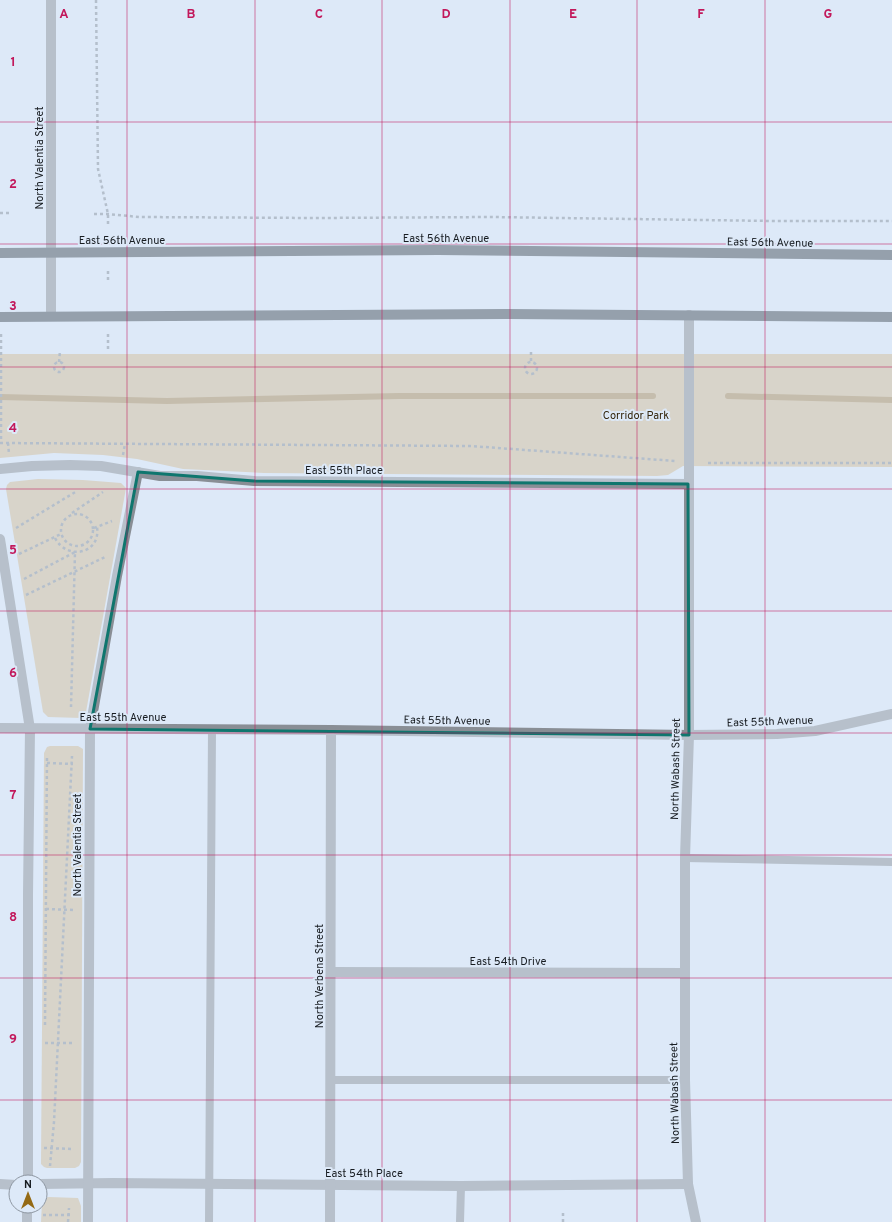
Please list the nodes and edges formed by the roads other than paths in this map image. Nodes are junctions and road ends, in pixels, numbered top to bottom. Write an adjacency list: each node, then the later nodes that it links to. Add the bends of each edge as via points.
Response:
1 (51, 0): 2 (street, North Valentia Street)
2 (51, 252): 3 (main road, East 56th Avenue); 4 (main road, East 56th Avenue, via 438,250); 6 (street, North Valentia Street)
3 (0, 253)
4 (892, 255)
5 (689, 315): 6 (main road); 8 (main road); 11 (street, North Wabash Street)
6 (51, 316): 7 (main road)
7 (0, 317)
8 (892, 317)
9 (0, 469): 10 (street, East 55th Place, via 70,465 101,466)
10 (138, 472): 11 (street, East 55th Place, via 160,476 254,481); 15 (street, North Valentia Street)
11 (688, 484): 19 (street, North Wabash Street)
12 (0, 539): 16 (street)
13 (892, 714): 19 (street, East 55th Avenue, via 800,733)
14 (0, 728): 16 (street, East 55th Avenue)
15 (90, 728): 16 (street, East 55th Avenue); 17 (street, East 55th Avenue); 27 (street, North Valentia Street)
16 (30, 729): 26 (street)
17 (212, 729): 18 (street, East 55th Avenue); 29 (lane)
18 (331, 730): 19 (street, East 55th Avenue); 22 (street, North Verbena Street)
19 (689, 735): 20 (street, North Wabash Street)
20 (685, 858): 21 (lane); 23 (street, North Wabash Street)
21 (892, 862)
22 (331, 972): 23 (street, East 54th Drive); 24 (street, North Verbena Street)
23 (684, 973): 25 (street, North Wabash Street)
24 (331, 1080): 25 (lane); 31 (street, North Verbena Street)
25 (685, 1080): 30 (street, North Wabash Street)
26 (28, 1174)
27 (89, 1183): 28 (street, East 54th Place); 29 (street, East 54th Place); 33 (street, North Valentia Street)
28 (48, 1184)
29 (209, 1184): 31 (street, East 54th Place); 34 (lane)
30 (688, 1184): 32 (street, East 54th Place); 37 (street, North Wabash Street)
31 (331, 1185): 32 (street, East 54th Place); 35 (street, North Verbena Street)
32 (461, 1186): 36 (lane)
33 (88, 1222)
34 (209, 1222)
35 (330, 1222)
36 (460, 1222)
37 (696, 1222)

